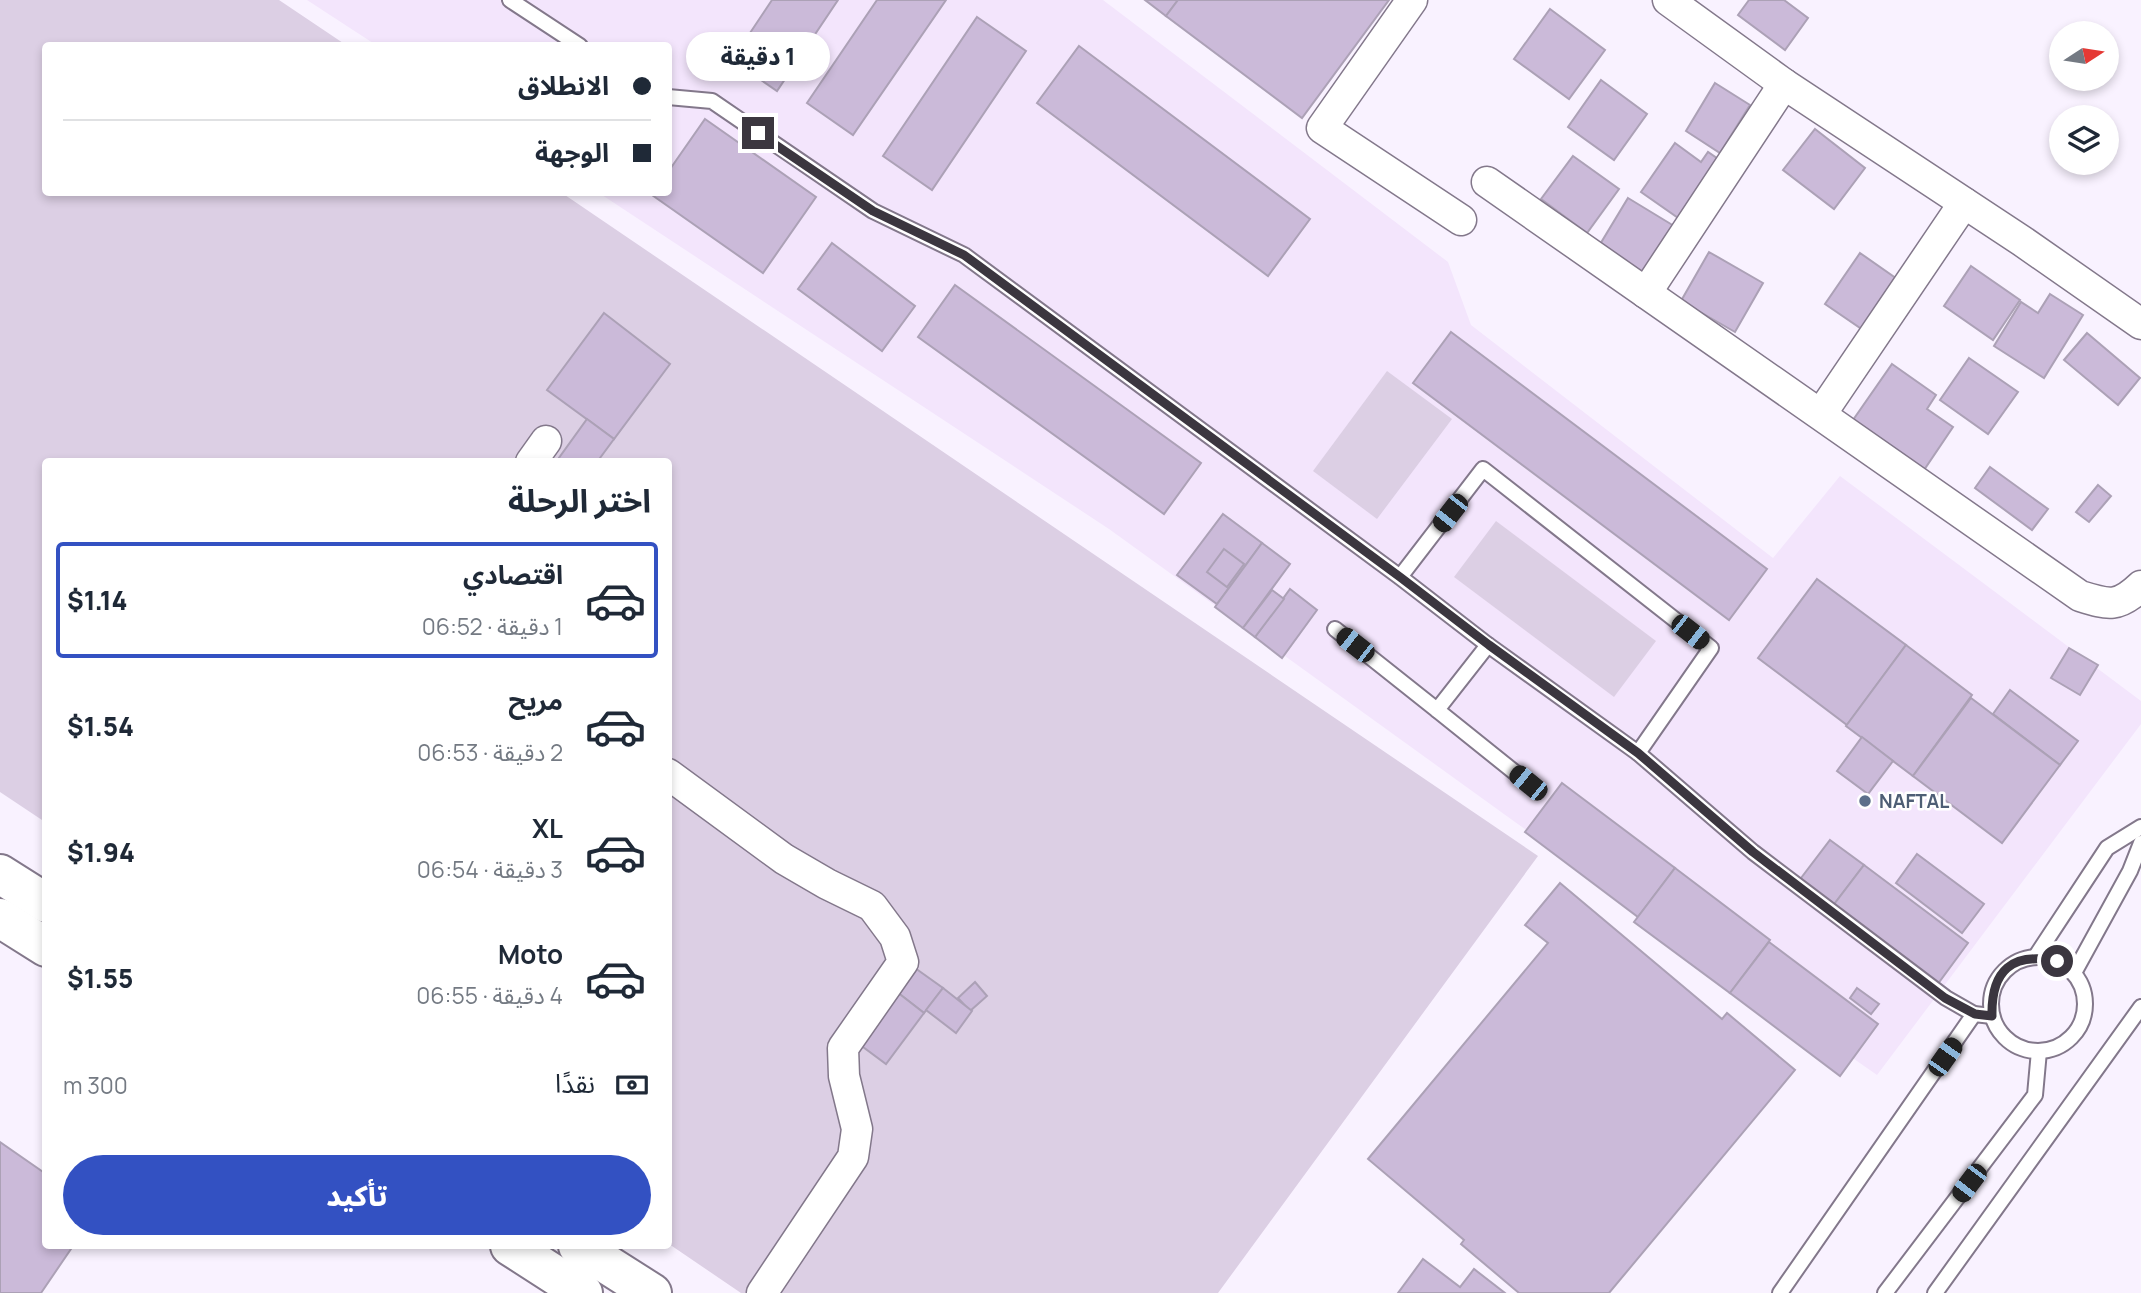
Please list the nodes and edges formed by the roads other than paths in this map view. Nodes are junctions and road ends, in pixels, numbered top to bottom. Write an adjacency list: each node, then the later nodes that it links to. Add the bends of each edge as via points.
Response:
1 (510, 0): 4 (lane)
2 (1412, 0): 9 (street, via 1322,128)
3 (1668, 0): 5 (street)
4 (574, 42)
5 (1784, 84): 8 (street); 10 (street)
6 (672, 97): 13 (lane, via 712,101 873,211 964,255)
7 (1487, 183): 10 (street)
8 (1964, 203): 11 (street); 12 (street)
9 (1461, 220)
10 (1646, 293): 12 (street)
11 (2141, 324)
12 (1821, 414): 14 (street, via 2080,596 2104,604 2124,600)
13 (1400, 577): 16 (lane); 18 (lane, via 1483,470 1711,648)
14 (2141, 586)
15 (1335, 629): 17 (lane)
16 (1489, 645): 17 (lane); 18 (lane)
17 (1437, 710): 20 (lane)
18 (1638, 753): 30 (lane, via 1817,902 1945,998)
19 (672, 776): 37 (street, via 784,859 872,906 895,937 903,962 843,1048 844,1076 858,1129 853,1157)
20 (1528, 783)
21 (2141, 827): 27 (lane, via 2107,848)
22 (2141, 843): 28 (lane)
23 (0, 874): 24 (street)
24 (42, 900)
25 (0, 918): 26 (street)
26 (42, 944)
27 (2036, 957): 28 (lane, via 2057,961); 31 (lane, via 2016,962 2000,975 1992,995)
28 (2074, 973): 32 (lane, via 2084,992 2084,1013 2076,1032 2059,1046)
29 (2141, 1007): 40 (lane)
30 (1975, 1014): 31 (lane); 38 (lane)
31 (1992, 1016): 32 (lane, via 2002,1035 2018,1047)
32 (2039, 1051): 39 (lane, via 2035,1095)
33 (515, 1249): 35 (street)
34 (583, 1249): 36 (street)
35 (583, 1293)
36 (652, 1293)
37 (762, 1293)
38 (1780, 1293)
39 (1885, 1293)
40 (1935, 1293)

